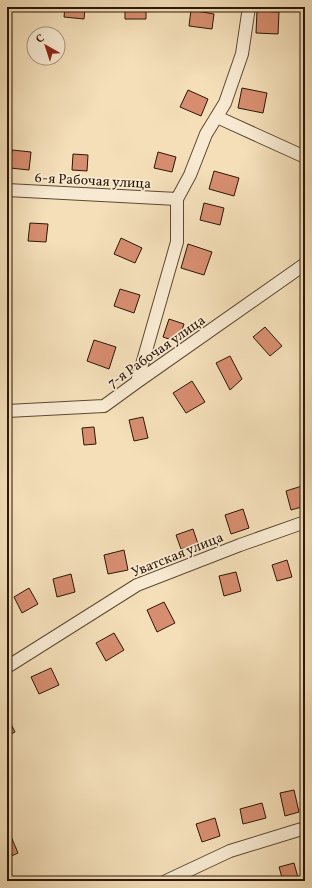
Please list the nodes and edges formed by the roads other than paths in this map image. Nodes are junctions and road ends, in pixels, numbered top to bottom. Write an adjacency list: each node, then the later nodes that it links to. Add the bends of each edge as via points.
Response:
1 (249, 7): 2 (street, via 242,54 225,103)
2 (217, 117): 3 (street); 5 (street, via 206,134 190,176)
3 (305, 157)
4 (7, 190): 5 (street, 6-я Рабочая улица)
5 (177, 199): 7 (street, via 177,242)
6 (305, 264): 7 (street, 7-я Рабочая улица)
7 (137, 382): 8 (street, 7-я Рабочая улица, via 104,406)
8 (7, 411)
9 (305, 522): 10 (street, Уватская улица, via 137,585)
10 (7, 667)
11 (305, 828): 12 (street, via 230,851)
12 (166, 881)

